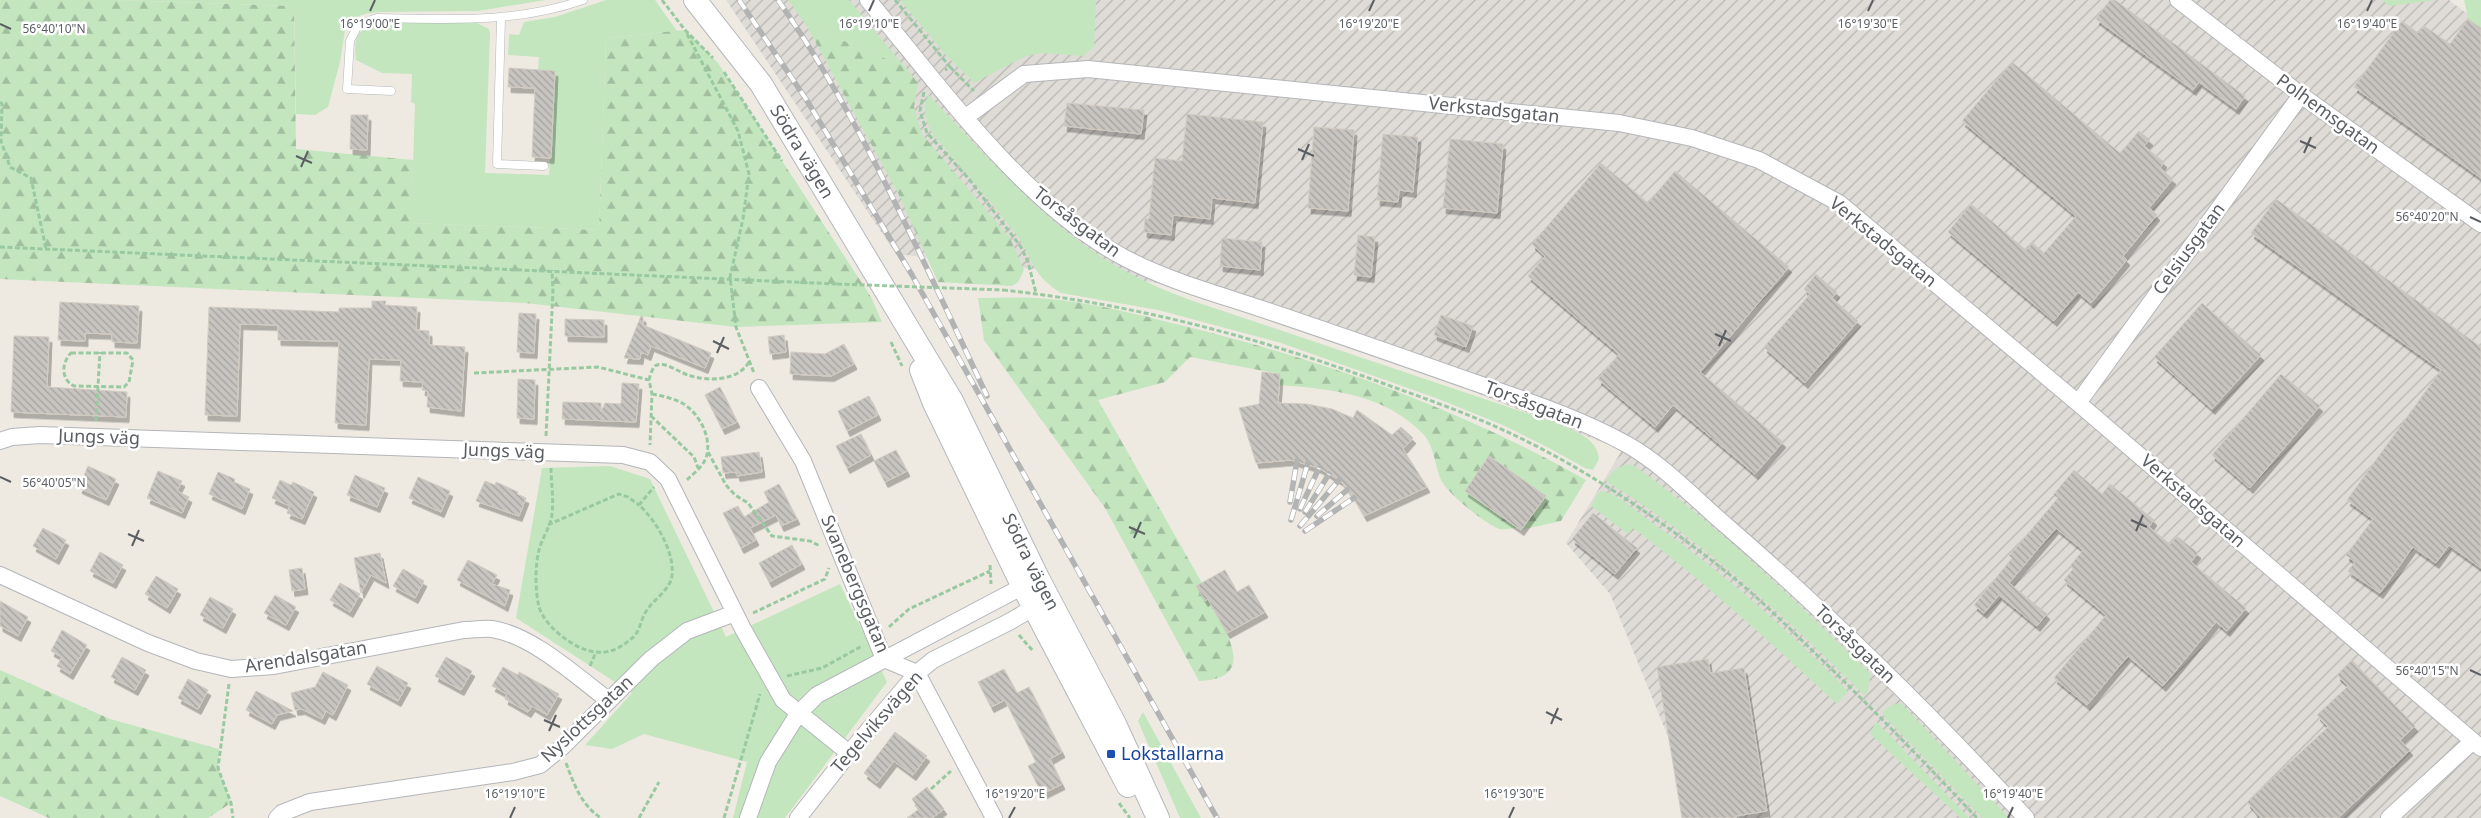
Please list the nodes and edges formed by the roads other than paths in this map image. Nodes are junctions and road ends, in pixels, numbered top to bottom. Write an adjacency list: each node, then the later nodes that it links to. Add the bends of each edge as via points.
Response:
1 (583, 0): 5 (lane, via 555,10)
2 (695, 0): 15 (main road, Södra vägen, via 761,84 898,311 934,403)
3 (868, 0): 8 (street, Torsåsgatan)
4 (2178, 0): 7 (street, Polhemsgatan)
5 (501, 19): 6 (lane, via 376,18 358,26 350,41 347,89); 9 (lane, via 497,164)
6 (391, 91)
7 (2301, 95): 10 (street, Polhemsgatan); 12 (street, Celsiusgatan)
8 (966, 117): 12 (street, Verkstadsgatan, via 1024,74 1088,69 1619,123 1692,138 1759,160 1839,203); 30 (street, Torsåsgatan, via 1028,185 1080,229 1122,257 1168,278 1560,412 1630,446 1785,576 1892,678)
9 (544, 166)
10 (2481, 224)
11 (759, 388): 18 (street, Svanebergsgatan, via 803,461)
12 (2078, 403): 22 (street, Verkstadsgatan)
13 (0, 441): 17 (street, Jungs väg, via 40,435 623,456 650,462 664,476)
14 (0, 575): 20 (street, Arendalsgatan, via 148,643 196,661 231,668 274,666 464,630 492,629 521,639)
15 (1030, 582): 16 (main road, Södra vägen); 18 (street, Tegelviksvägen)
16 (1042, 603): 19 (street, Tegelviksvägen, via 933,660); 28 (main road, Södra vägen); 29 (main road, Södra vägen, via 1115,724)
17 (735, 613): 20 (street, Nyslottsgatan, via 687,631 651,659); 21 (street, Jungs väg, via 771,681 783,700)
18 (884, 659): 19 (street, Svanebergsgatan); 21 (street, Tegelviksvägen, via 817,695)
19 (917, 673): 23 (street, Tegelviksvägen); 27 (street)
20 (608, 700): 24 (street, Nyslottsgatan, via 540,765 514,772 310,802)
21 (798, 714): 23 (street, Jungs väg); 25 (street, Tegelviksvägen, via 768,762)
22 (2477, 744): 31 (street)
23 (848, 752): 26 (street, Tegelviksvägen)
24 (277, 818)
25 (748, 818)
26 (798, 818)
27 (993, 818)
28 (1146, 818)
29 (1158, 818)
30 (2026, 818)
31 (2389, 818)

